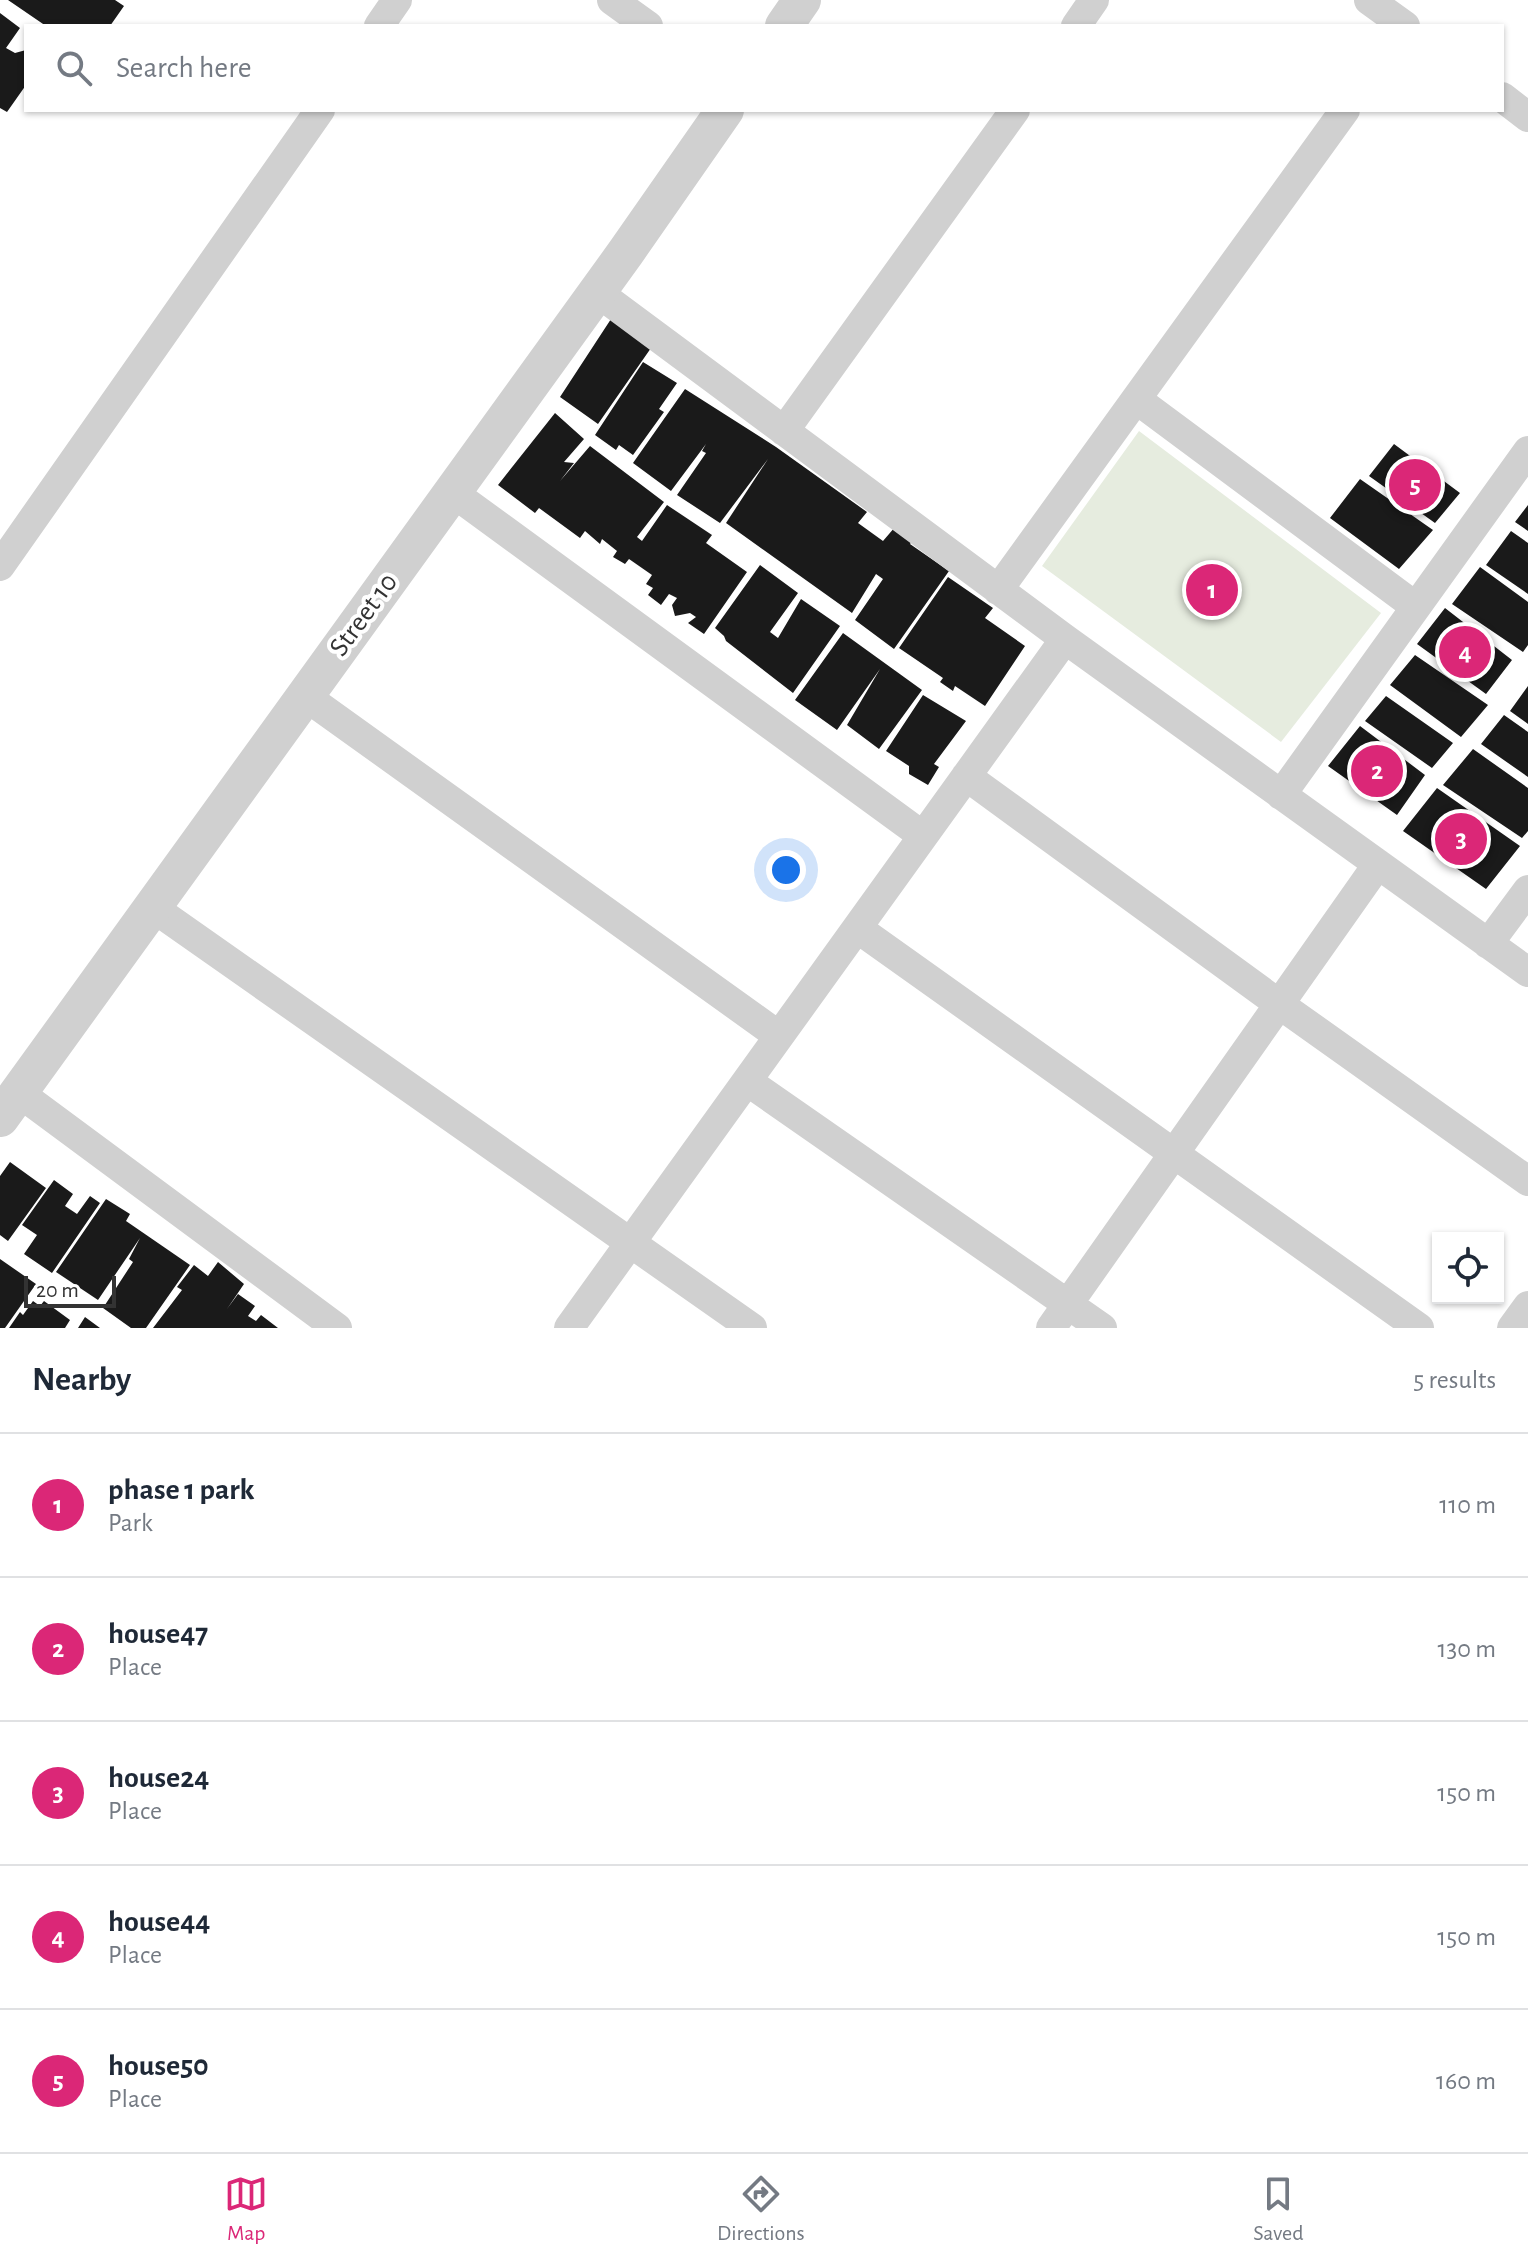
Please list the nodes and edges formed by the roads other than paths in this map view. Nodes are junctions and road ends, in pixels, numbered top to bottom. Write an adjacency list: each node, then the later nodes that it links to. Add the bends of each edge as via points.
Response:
1 (397, 0): 6 (street)
2 (612, 0): 7 (street)
3 (802, 0): 8 (street)
4 (1094, 0): 9 (street)
5 (1369, 0): 10 (street)
6 (380, 24)
7 (645, 24)
8 (785, 24)
9 (1077, 24)
10 (1402, 24)
11 (1504, 99): 16 (street)
12 (319, 112): 22 (street)
13 (724, 112): 17 (street, Street 10)
14 (1014, 112): 19 (street)
15 (1344, 112): 18 (street)
16 (1528, 117)
17 (597, 292): 19 (street); 21 (street, Street 10)
18 (1136, 399): 23 (street); 24 (street)
19 (784, 431): 23 (street)
20 (1528, 451): 24 (street)
21 (452, 492): 26 (street, Street 10); 29 (street)
22 (0, 566)
23 (998, 590): 25 (street)
24 (1416, 607): 28 (street)
25 (1065, 639): 27 (street); 28 (street)
26 (305, 696): 32 (street, Street 10); 37 (street)
27 (966, 776): 29 (street); 36 (street)
28 (1281, 795): 30 (street)
29 (923, 836): 33 (street)
30 (1378, 864): 34 (street); 36 (street)
31 (1528, 890): 34 (street)
32 (152, 907): 39 (street, Street 10); 42 (street)
33 (857, 928): 37 (street); 40 (street)
34 (1488, 944): 35 (street)
35 (1528, 972)
36 (1279, 1004): 40 (street); 41 (street)
37 (779, 1036): 38 (street)
38 (747, 1081): 42 (street); 44 (street)
39 (9, 1105): 45 (street)
40 (1174, 1153): 44 (street); 49 (street)
41 (1528, 1181)
42 (630, 1243): 46 (street); 47 (street)
43 (1528, 1306): 50 (street)
44 (1060, 1316): 48 (street)
45 (337, 1328)
46 (569, 1328)
47 (752, 1328)
48 (1102, 1328)
49 (1419, 1328)
50 (1512, 1328)

